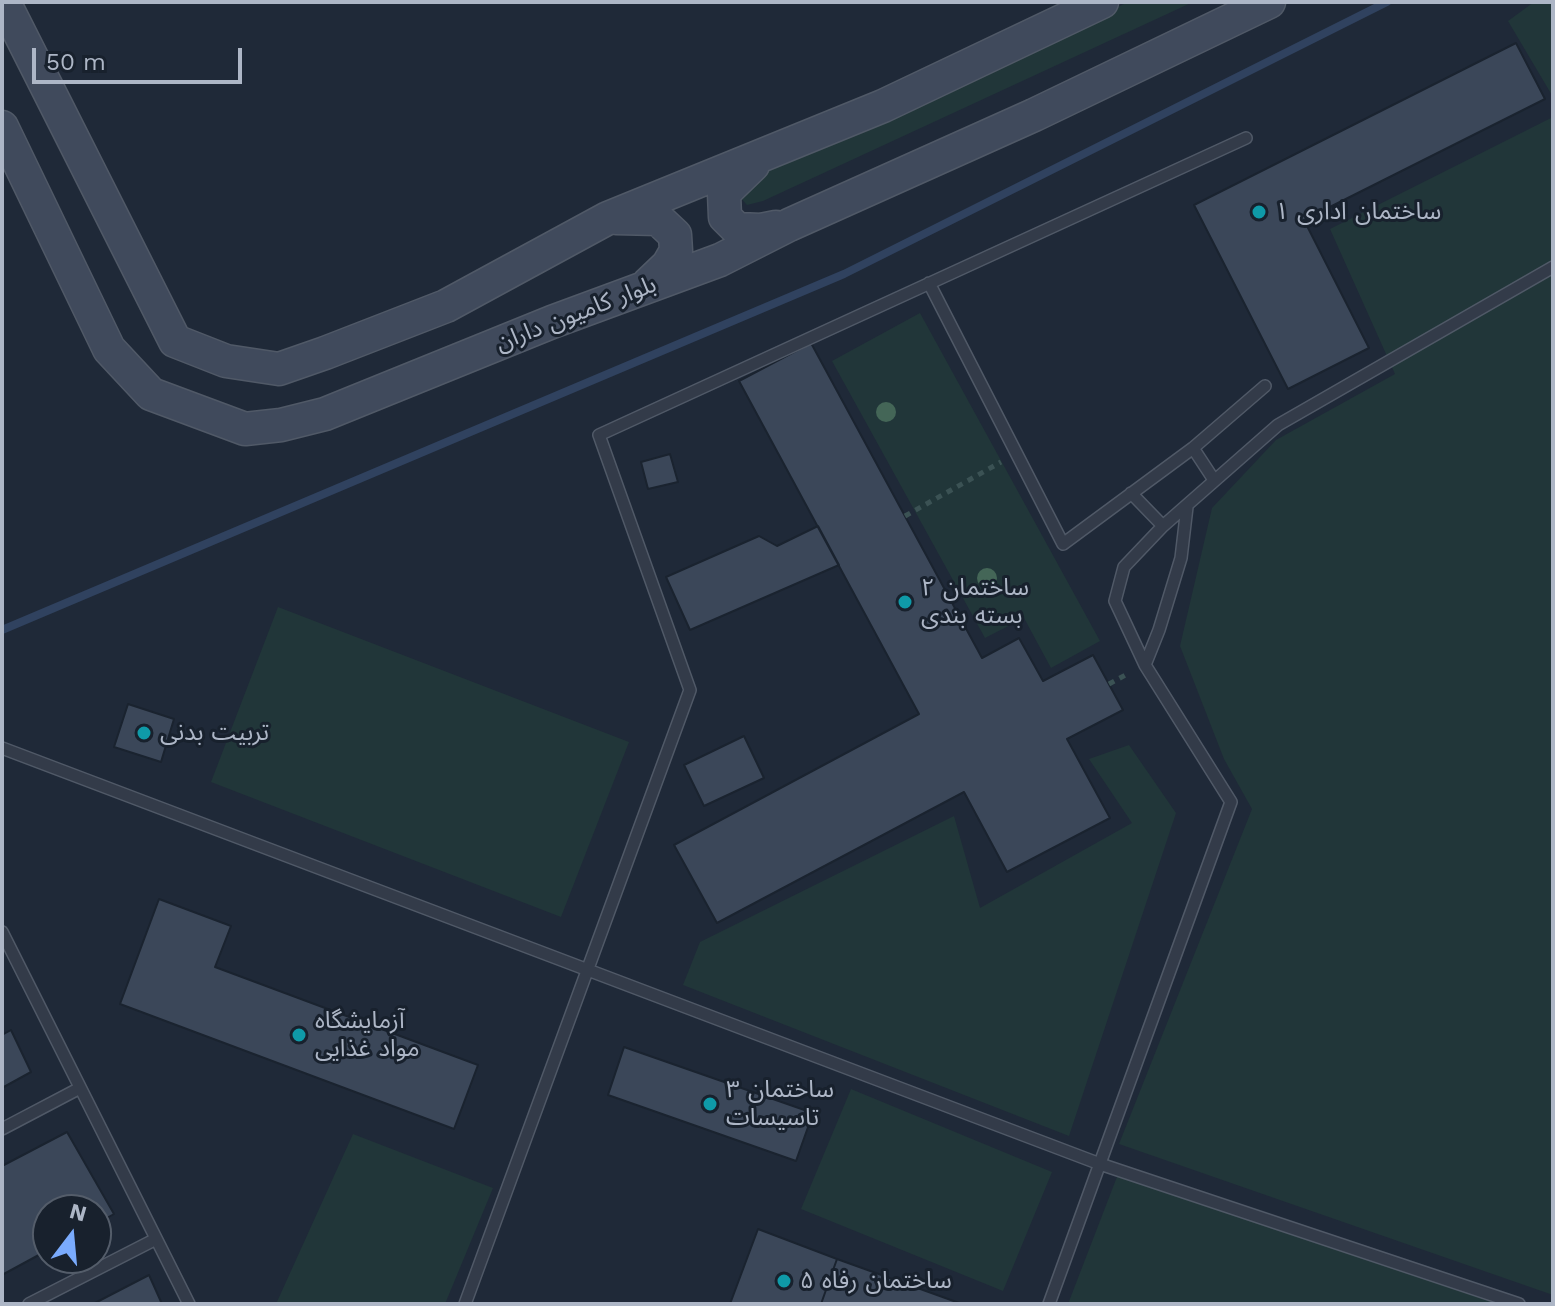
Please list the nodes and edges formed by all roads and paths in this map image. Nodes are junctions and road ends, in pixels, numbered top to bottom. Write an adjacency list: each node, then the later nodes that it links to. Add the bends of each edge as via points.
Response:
1 (4, 2): 7 (main road, via 175,341 226,361 279,369 325,353 446,306)
2 (1102, 2): 6 (main road)
3 (1269, 2): 8 (main road, بلوار کامیون داران)
4 (2, 127): 11 (main road, بلوار کامیون داران, via 109,349 151,394 245,429 325,414)
5 (1246, 138): 10 (lane)
6 (761, 157): 7 (main road); 8 (main road, via 724,193 725,217 737,229)
7 (608, 218): 11 (main road, via 658,219 675,235 676,251 668,265)
8 (789, 225): 11 (main road, بلوار کامیون داران, via 720,260)
9 (1553, 267): 15 (lane, via 1278,425)
10 (929, 283): 14 (lane); 23 (lane, via 599,435 690,690)
11 (645, 287)
12 (1265, 386): 13 (lane)
13 (1193, 448): 15 (lane); 16 (lane)
14 (1016, 454): 16 (lane, via 1063,544); 18 (path)
15 (1214, 480): 17 (lane)
16 (1131, 493): 19 (lane)
17 (1187, 507): 19 (lane); 20 (lane, via 1181,558)
18 (905, 516)
19 (1163, 526): 20 (lane, via 1124,567 1115,601)
20 (1145, 665): 26 (lane, via 1231,802)
21 (2, 748): 23 (lane)
22 (2, 932): 24 (lane)
23 (588, 971): 26 (lane); 30 (lane)
24 (80, 1088): 25 (lane); 27 (lane)
25 (2, 1129)
26 (1100, 1164): 31 (lane); 32 (lane)
27 (156, 1239): 28 (lane); 29 (lane)
28 (29, 1304)
29 (189, 1304)
30 (465, 1304)
31 (1049, 1304)
32 (1519, 1304)

